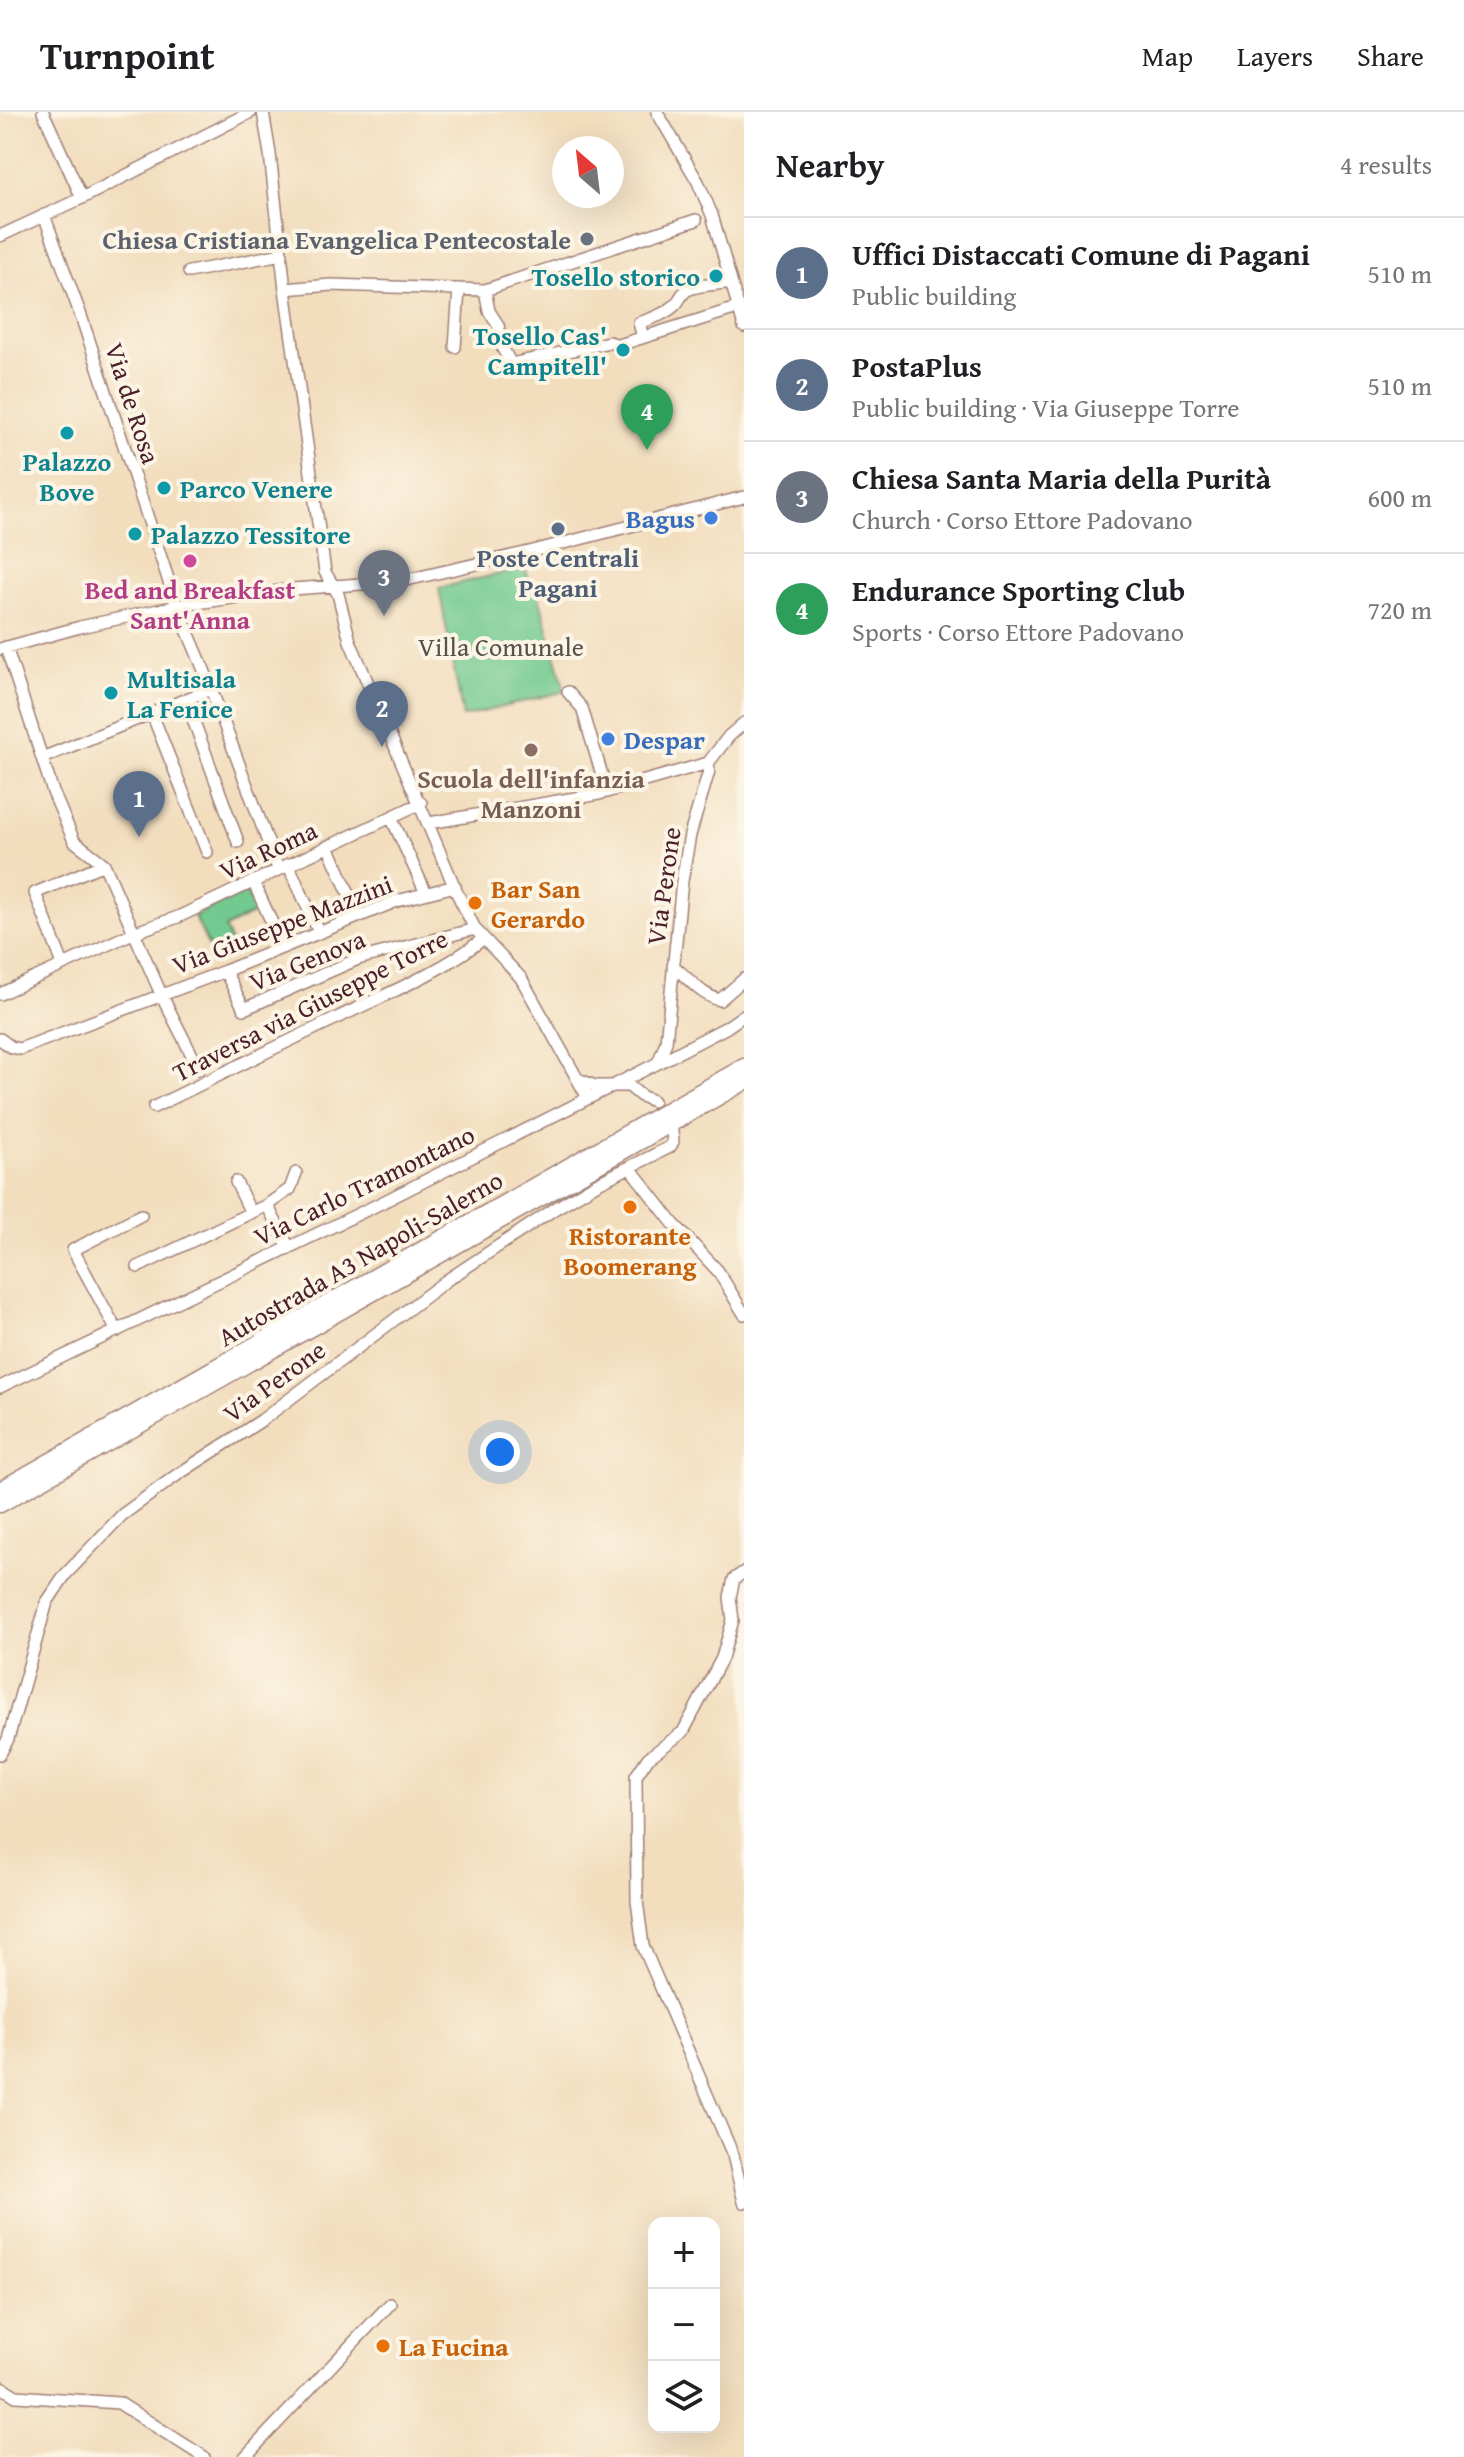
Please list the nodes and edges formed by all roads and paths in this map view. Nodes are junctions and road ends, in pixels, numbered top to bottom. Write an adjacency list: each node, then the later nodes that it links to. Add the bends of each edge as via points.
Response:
1 (43, 112): 5 (street)
2 (251, 112): 5 (street)
3 (263, 112): 9 (street)
4 (657, 112): 11 (street, via 703,193)
5 (82, 198): 6 (street)
6 (44, 215): 8 (street); 21 (street, Via de Rosa)
7 (696, 220): 14 (street)
8 (0, 236)
9 (282, 254): 10 (street); 12 (street)
10 (189, 272)
11 (731, 282): 15 (street); 17 (street, via 686,291 667,311 639,323)
12 (285, 289): 13 (street); 20 (street, via 325,572)
13 (459, 289): 14 (street); 18 (street)
14 (485, 290): 17 (street, via 511,364)
15 (739, 305): 16 (street); 17 (street)
16 (744, 327)
17 (643, 337)
18 (455, 347)
19 (744, 497): 20 (street, via 465,568 402,581)
20 (332, 585): 21 (street); 31 (street, via 355,653)
21 (177, 606): 22 (street); 23 (street, Via de Rosa)
22 (3, 648): 28 (street)
23 (211, 689): 25 (street); 38 (street, Via de Rosa)
24 (568, 692): 30 (street, via 582,708)
25 (186, 700): 26 (street); 34 (street)
26 (152, 714): 28 (street); 36 (street)
27 (742, 729): 29 (street)
28 (42, 758): 37 (street, via 74,841)
29 (708, 763): 30 (street); 48 (street, Via Perone, via 682,881)
30 (599, 793): 33 (street)
31 (421, 803): 32 (street, Via Roma); 33 (street)
32 (391, 817): 35 (street, Via Roma); 41 (street)
33 (429, 823): 40 (street)
34 (238, 842)
35 (328, 846): 38 (street, Via Roma); 42 (street)
36 (207, 852)
37 (104, 864): 44 (street); 47 (street, via 35,893)
38 (283, 866): 39 (street, Via Roma); 43 (street, Via de Rosa)
39 (253, 881): 44 (street, Via Roma); 46 (street)
40 (455, 886): 41 (street, Via Giuseppe Mazzini); 45 (street)
41 (426, 893): 42 (street, Via Giuseppe Mazzini)
42 (359, 916): 43 (street, Via Giuseppe Mazzini)
43 (319, 932): 46 (street, Via Giuseppe Mazzini)
44 (133, 933): 47 (street, Via Roma); 52 (street)
45 (479, 934): 49 (street, Via Genova, via 358,959 244,1009); 60 (street, via 521,978); 65 (street, Traversa via Giuseppe Torre, via 471,949 418,979)
46 (283, 947): 49 (street, Via Giuseppe Mazzini)
47 (63, 964): 51 (street, Via Roma)
48 (673, 966): 50 (street, via 715,1000); 55 (street, Via Perone, via 666,1042)
49 (225, 971): 52 (street, Via Giuseppe Mazzini)
50 (744, 979)
51 (0, 994)
52 (161, 994): 54 (street, via 20,1049); 57 (street, Via Giuseppe Mazzini)
53 (744, 1015): 55 (street, Via Carlo Tramontano)
54 (0, 1039)
55 (658, 1063): 58 (street, Via Carlo Tramontano)
56 (744, 1067): 79 (highway, Autostrada A3 Napoli-Salerno)
57 (199, 1069)
58 (643, 1071): 59 (street, Via Carlo Tramontano); 63 (street)
59 (630, 1077): 62 (street, Via Carlo Tramontano); 63 (street)
60 (578, 1079): 62 (street, via 595,1086); 64 (street); 66 (street, via 577,1096)
61 (744, 1082): 80 (highway, Autostrada A3 Napoli-Salerno)
62 (614, 1085): 63 (street, via 629,1086 656,1104); 64 (street, Via Carlo Tramontano)
63 (643, 1090)
64 (588, 1098): 66 (street, Via Carlo Tramontano)
65 (154, 1107)
66 (567, 1109): 74 (street, Via Carlo Tramontano)
67 (672, 1131): 68 (street, Via Perone, via 670,1147)
68 (630, 1168): 76 (street, via 718,1271); 82 (street, Via Perone, via 556,1208 447,1280 262,1420 122,1515 47,1602)
69 (296, 1173): 71 (street, via 290,1189)
70 (236, 1182): 72 (street)
71 (267, 1205): 72 (street); 74 (street)
72 (251, 1213): 75 (street)
73 (141, 1215): 77 (street, via 73,1250)
74 (289, 1248): 77 (street, Via Carlo Tramontano)
75 (138, 1267)
76 (744, 1314)
77 (117, 1331): 78 (street, Via Carlo Tramontano)
78 (0, 1387)
79 (0, 1490)
80 (0, 1504)
81 (744, 1572): 83 (street, via 734,1579 733,1620 720,1663 683,1732 648,1758 636,1776 637,1901 643,1946 733,2155)
82 (0, 1754)
83 (744, 2202)
84 (390, 2304): 87 (street)
85 (0, 2386): 86 (street, via 16,2396 119,2403)
86 (204, 2457)
87 (245, 2457)

